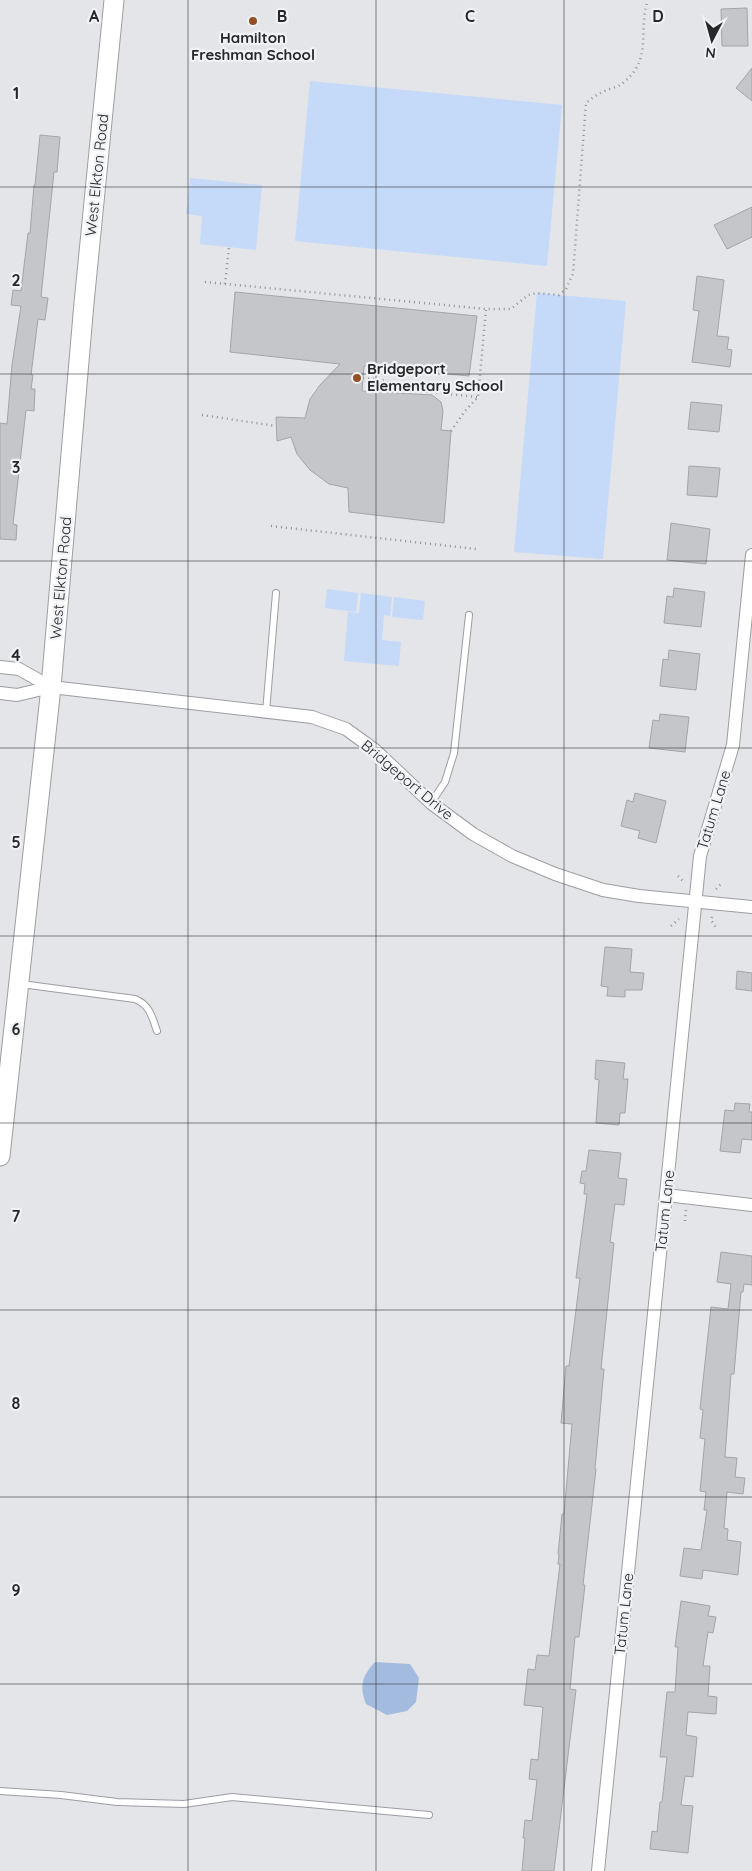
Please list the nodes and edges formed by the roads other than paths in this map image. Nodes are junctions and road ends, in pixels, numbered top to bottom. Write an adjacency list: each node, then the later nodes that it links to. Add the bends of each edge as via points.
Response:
1 (114, 0): 6 (street, West Elkton Road)
2 (752, 555): 10 (street, Tatum Lane, via 733,745 700,856)
3 (276, 592): 8 (lane)
4 (469, 615): 9 (lane, via 454,753 445,782)
5 (0, 667): 6 (street, via 19,669)
6 (51, 687): 7 (street, via 17,695); 8 (street, Bridgeport Drive); 12 (street, West Elkton Road)
7 (0, 693)
8 (266, 712): 9 (street, Bridgeport Drive, via 312,717 346,729 375,750)
9 (431, 803): 10 (street, Bridgeport Drive, via 473,834 512,856 555,874 603,890)
10 (695, 902): 11 (street, Bridgeport Drive); 15 (street, Tatum Lane)
11 (752, 907)
12 (20, 984): 13 (lane, via 135,999 149,1008); 14 (street, West Elkton Road)
13 (157, 1031)
14 (0, 1156)
15 (666, 1195): 16 (street); 19 (street, Tatum Lane)
16 (752, 1205)
17 (0, 1791): 18 (lane, via 117,1802 184,1804 232,1797)
18 (429, 1815)
19 (598, 1871)

